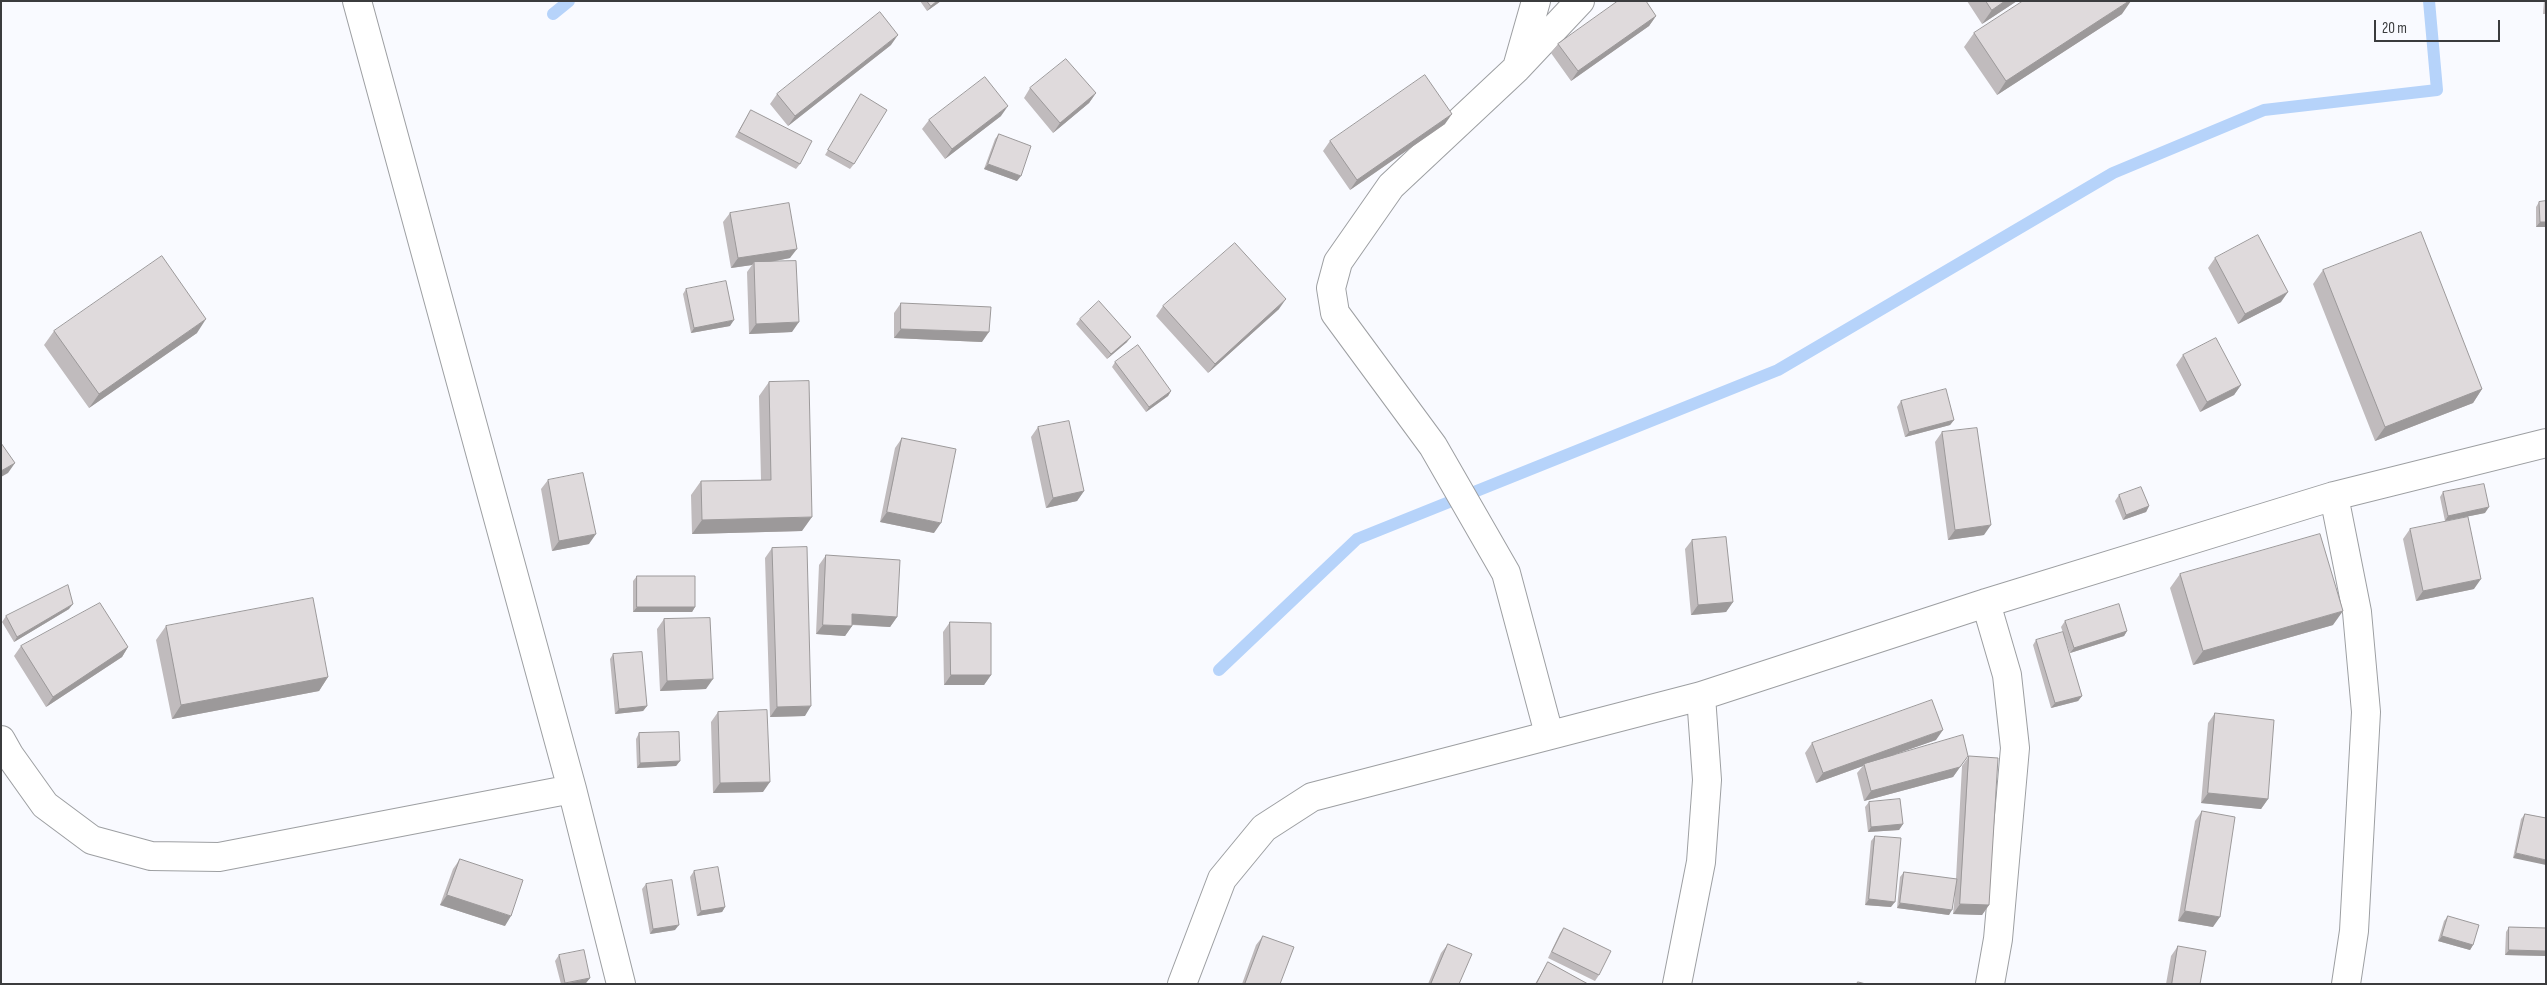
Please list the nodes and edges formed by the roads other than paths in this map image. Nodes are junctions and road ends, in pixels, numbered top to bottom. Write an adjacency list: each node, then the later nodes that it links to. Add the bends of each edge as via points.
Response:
1 (358, 1): 11 (street)
2 (1536, 1): 4 (street)
3 (1580, 1): 4 (street)
4 (1517, 68): 9 (street, via 1392,186 1338,262 1331,288 1335,313 1433,446 1506,573)
5 (2546, 443): 6 (street)
6 (2334, 496): 7 (street); 16 (street, via 2357,612 2366,712 2354,931)
7 (1986, 603): 8 (street); 15 (street, via 2006,675 2015,748 1998,939)
8 (1701, 696): 9 (street); 14 (street, via 1707,780 1701,862)
9 (1549, 734): 13 (street, via 1312,798 1264,828 1222,879)
10 (1, 740): 11 (street, via 46,805 92,840 150,856 219,857)
11 (572, 789): 12 (street)
12 (621, 984)
13 (1182, 984)
14 (1677, 984)
15 (1990, 984)
16 (2346, 984)

